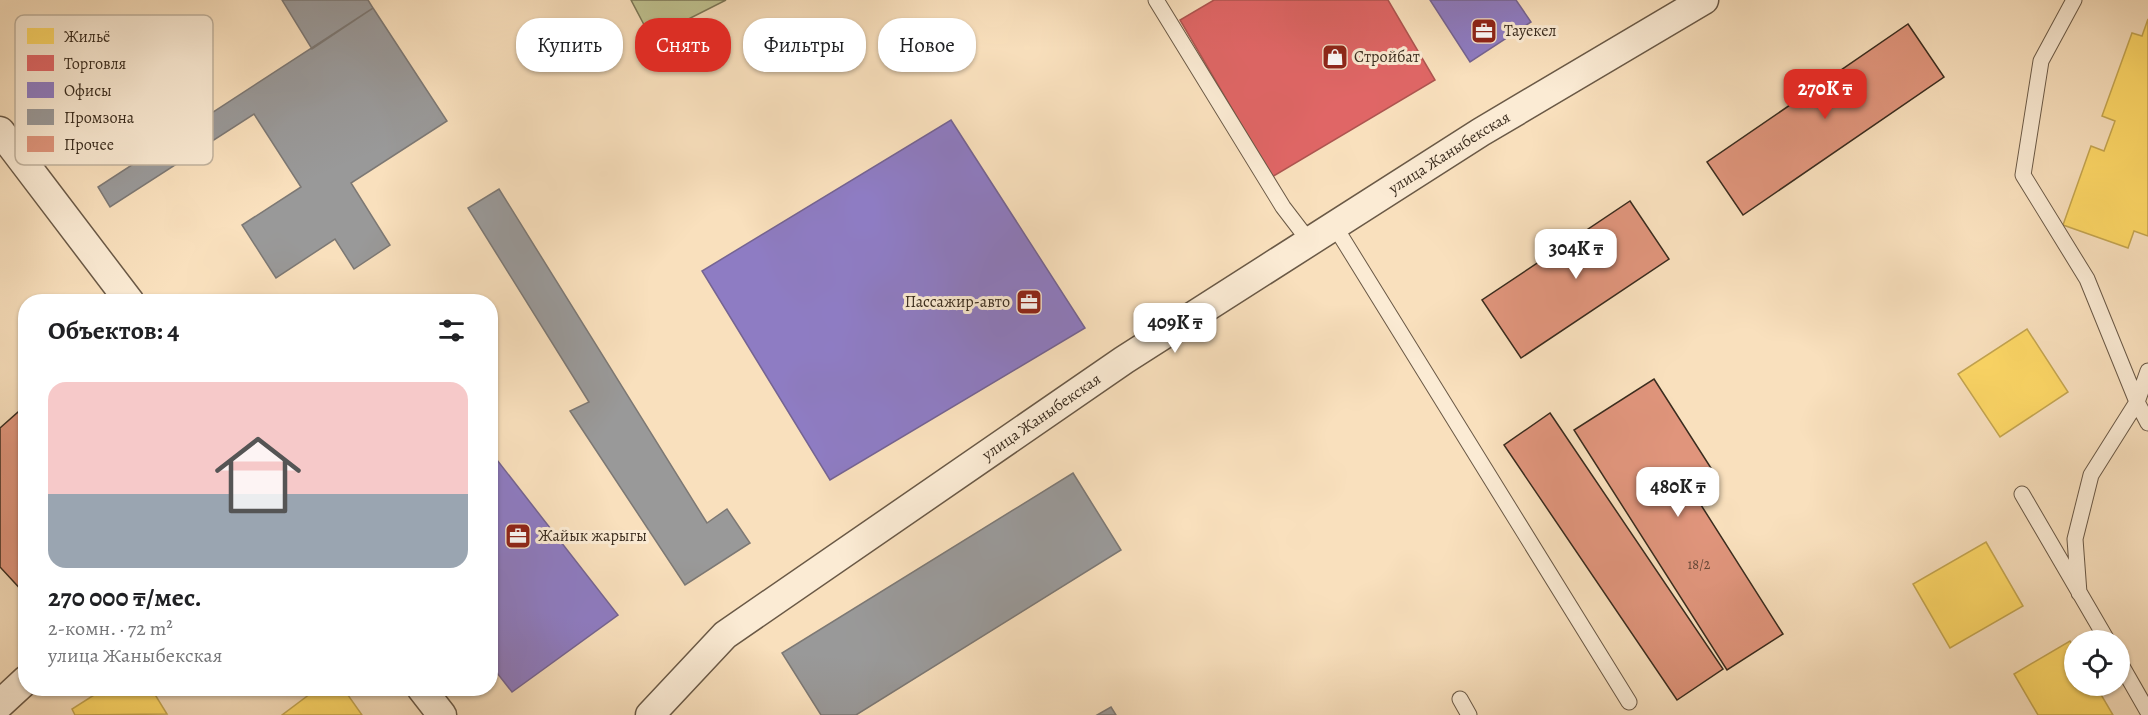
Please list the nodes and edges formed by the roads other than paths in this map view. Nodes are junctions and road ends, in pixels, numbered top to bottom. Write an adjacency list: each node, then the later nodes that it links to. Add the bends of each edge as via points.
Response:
1 (1156, 0): 8 (lane, via 1283,207)
2 (1704, 0): 7 (street, улица Жаныбекская, via 1481,132)
3 (2074, 0): 11 (lane, via 2041,61 2023,175 2087,279)
4 (0, 131): 5 (street)
5 (15, 151)
6 (26, 165): 9 (street)
7 (1334, 225): 8 (street, улица Жаныбекская); 20 (lane)
8 (1309, 241): 24 (street, улица Жаныбекская, via 1124,360 725,635)
9 (124, 294)
10 (2148, 371): 11 (lane)
11 (2137, 402): 12 (lane); 14 (lane, via 2091,475 2075,539)
12 (2148, 423)
13 (2022, 494): 14 (lane)
14 (2079, 593): 15 (lane)
15 (2101, 630)
16 (2130, 680): 22 (lane)
17 (18, 687): 21 (street)
18 (427, 696): 23 (street)
19 (1460, 699): 25 (lane)
20 (1629, 702)
21 (0, 704)
22 (2148, 712)
23 (442, 715)
24 (650, 715)
25 (1469, 715)

